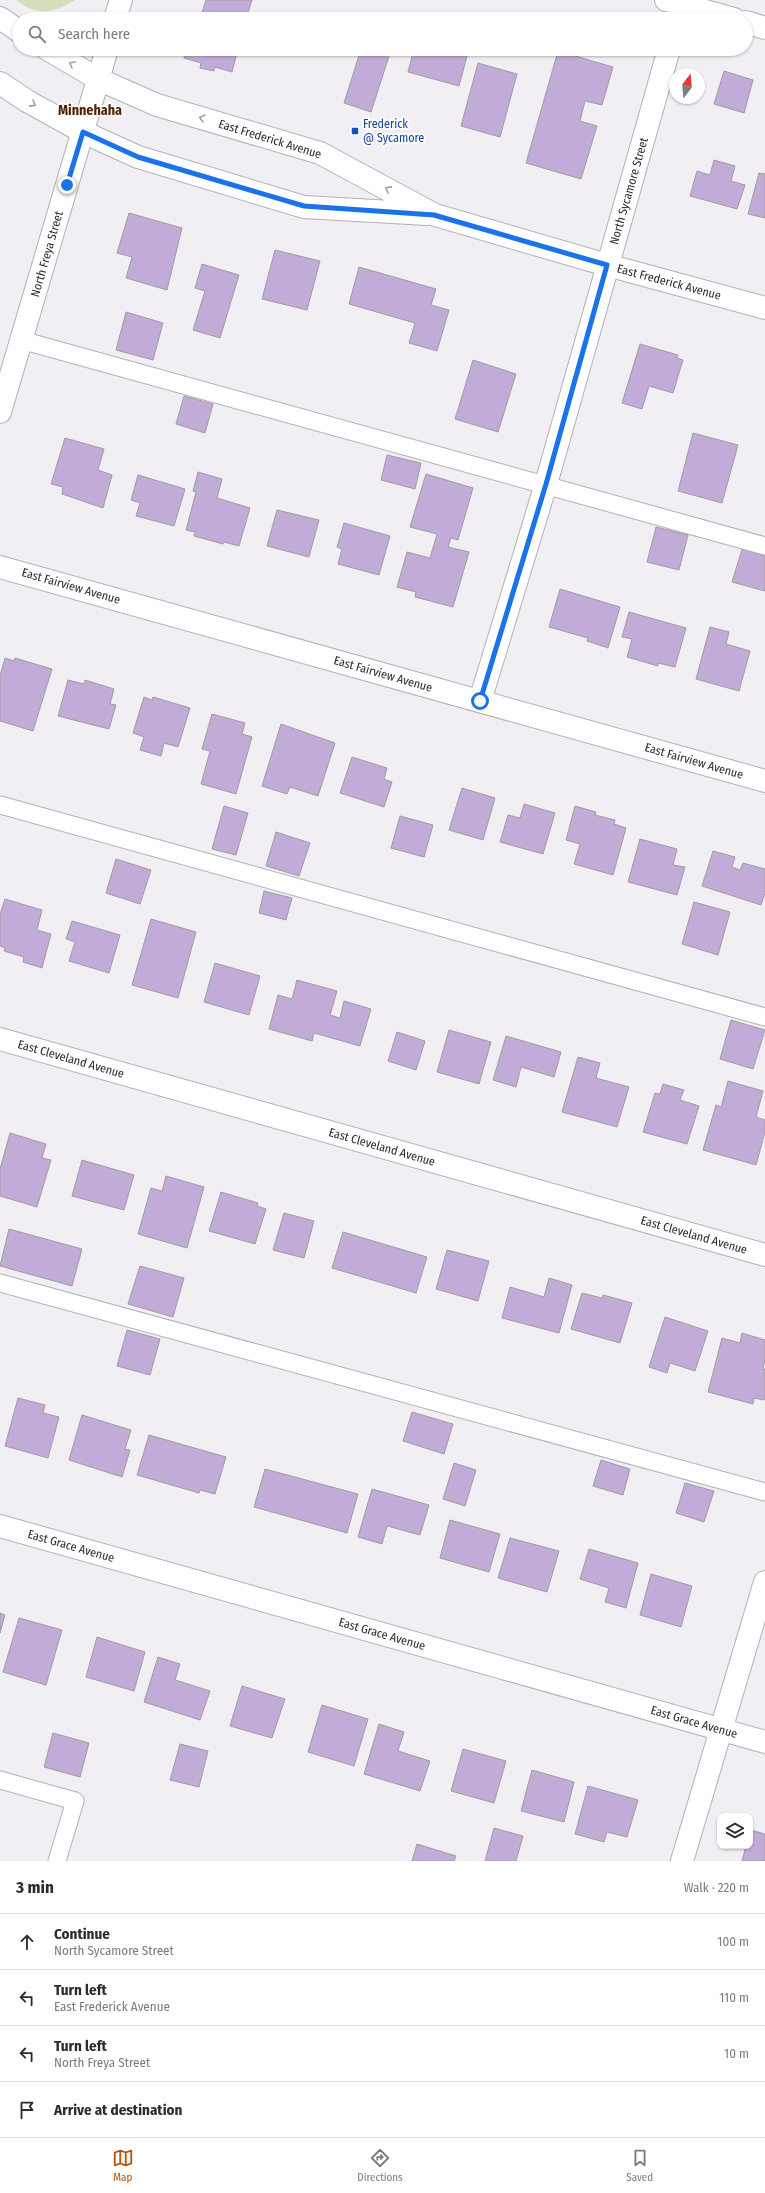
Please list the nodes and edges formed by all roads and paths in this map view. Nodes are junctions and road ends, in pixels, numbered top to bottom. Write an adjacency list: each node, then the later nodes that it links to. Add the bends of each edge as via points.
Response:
1 (120, 0): 3 (street)
2 (675, 8): 4 (street)
3 (117, 12)
4 (696, 12)
5 (0, 18): 7 (street)
6 (753, 24): 8 (street)
7 (12, 26)
8 (765, 28)
9 (59, 56): 12 (street, East Frederick Avenue, one-way to 9)
10 (105, 56): 12 (street, North Freya Street)
11 (667, 56): 16 (street, North Sycamore Street)
12 (98, 79): 14 (street, North Freya Street); 15 (street, East Frederick Avenue, one-way to 12, via 320,153 157,105)
13 (0, 83): 14 (street, East Frederick Avenue, one-way to 14)
14 (83, 132): 15 (street, East Frederick Avenue, via 138,157 304,206); 18 (street, North Freya Street)
15 (434, 215): 16 (street, East Frederick Avenue)
16 (607, 265): 17 (street, East Frederick Avenue); 20 (street, North Sycamore Street)
17 (765, 308)
18 (21, 340): 19 (street, North Freya Street); 20 (lane)
19 (2, 401)
20 (546, 484): 21 (lane); 23 (street, North Sycamore Street)
21 (765, 546)
22 (0, 567): 23 (street, East Fairview Avenue)
23 (480, 701): 24 (street, East Fairview Avenue)
24 (765, 781)
25 (0, 805): 26 (lane)
26 (765, 1017)
27 (0, 1040): 28 (street, East Cleveland Avenue)
28 (765, 1255)
29 (0, 1283): 30 (lane)
30 (765, 1492)
31 (0, 1526): 33 (street, East Grace Avenue)
32 (765, 1582): 33 (street)
33 (721, 1730): 34 (street, East Grace Avenue); 37 (street)
34 (765, 1742)
35 (0, 1780): 36 (lane, via 75,1800)
36 (57, 1861)
37 (682, 1861)

